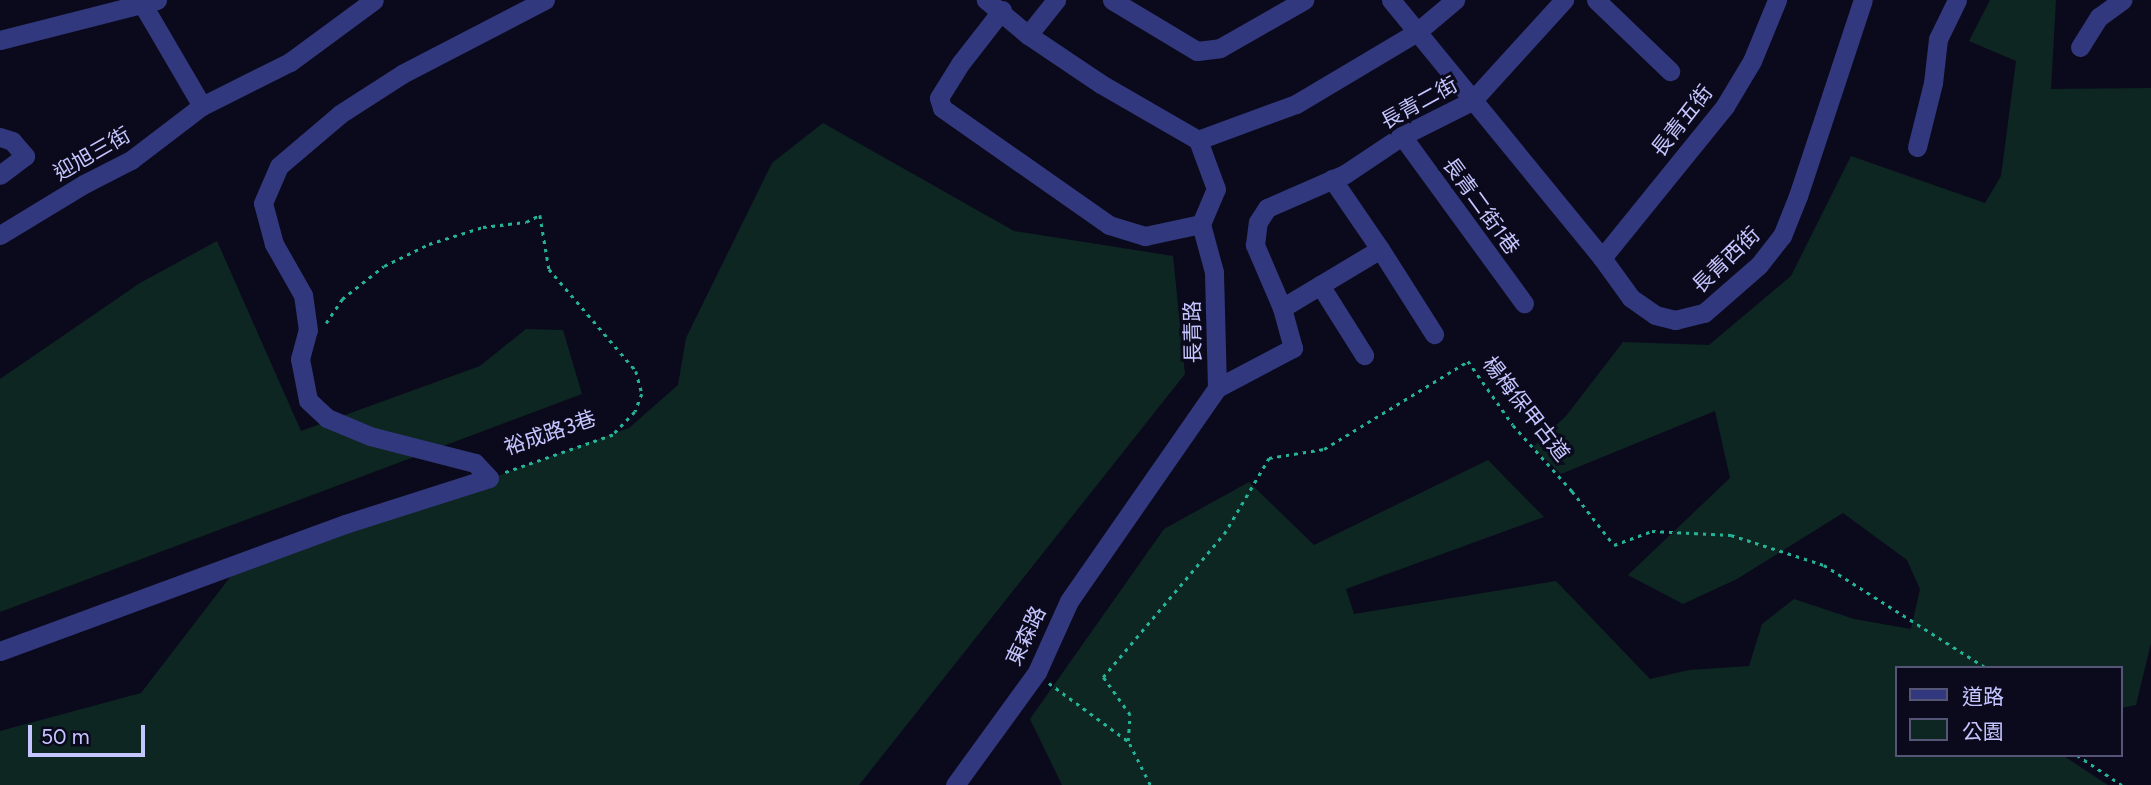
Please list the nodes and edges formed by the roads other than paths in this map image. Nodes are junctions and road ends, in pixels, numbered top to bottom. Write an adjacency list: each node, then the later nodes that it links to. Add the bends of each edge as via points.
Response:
1 (374, 0): 22 (street, 迎旭三街, via 290,62)
2 (545, 0): 40 (street, 裕成路3巷, via 366,96 279,166 263,203 274,244 303,295 308,330 300,359 308,400 327,418 370,436 475,463 489,478 345,524)
3 (1056, 0): 17 (street)
4 (1112, 0): 5 (street, via 1197,51 1220,48)
5 (1304, 0)
6 (1391, 0): 16 (street, 長青西街)
7 (1455, 0): 16 (street)
8 (1564, 0): 21 (street, 長青二街)
9 (1597, 0): 20 (street)
10 (1777, 0): 32 (street, 長青五街, via 1752,61 1725,106)
11 (1863, 0): 32 (street, 長青西街, via 1798,196 1782,236 1759,265 1704,313 1675,320 1655,316 1631,298)
12 (1957, 0): 26 (street, via 1938,39)
13 (2122, 0): 19 (street, via 2099,17)
14 (150, 2): 18 (street); 22 (street)
15 (994, 5): 17 (street); 29 (street, via 939,98 942,108 1109,225 1145,236)
16 (1417, 32): 21 (street, 長青西街); 25 (street, via 1296,104)
17 (1028, 35): 25 (street)
18 (0, 40)
19 (2080, 47)
20 (1670, 71)
21 (1472, 102): 23 (street, 長青二街); 32 (street, 長青西街)
22 (202, 106): 30 (street, 迎旭三街, via 131,160)
23 (1402, 136): 28 (street, 長青二街); 34 (street, 長青二街1巷)
24 (0, 137): 27 (street, via 12,141 25,156)
25 (1198, 140): 29 (street, via 1216,189)
26 (1917, 147)
27 (0, 175)
28 (1332, 179): 31 (street); 35 (street, 長青二街, via 1267,208 1258,222 1255,244)
29 (1201, 225): 38 (street, 長青路, via 1214,272)
30 (0, 235)
31 (1380, 249): 33 (street); 36 (street)
32 (1602, 258)
33 (1320, 285): 35 (street); 37 (street)
34 (1524, 303)
35 (1282, 308): 38 (street, via 1293,348)
36 (1434, 334)
37 (1364, 355)
38 (1217, 388): 39 (street, 長青路)
39 (1137, 506): 41 (street, 東森路, via 1069,601 1037,672)
40 (0, 651)
41 (955, 785)

